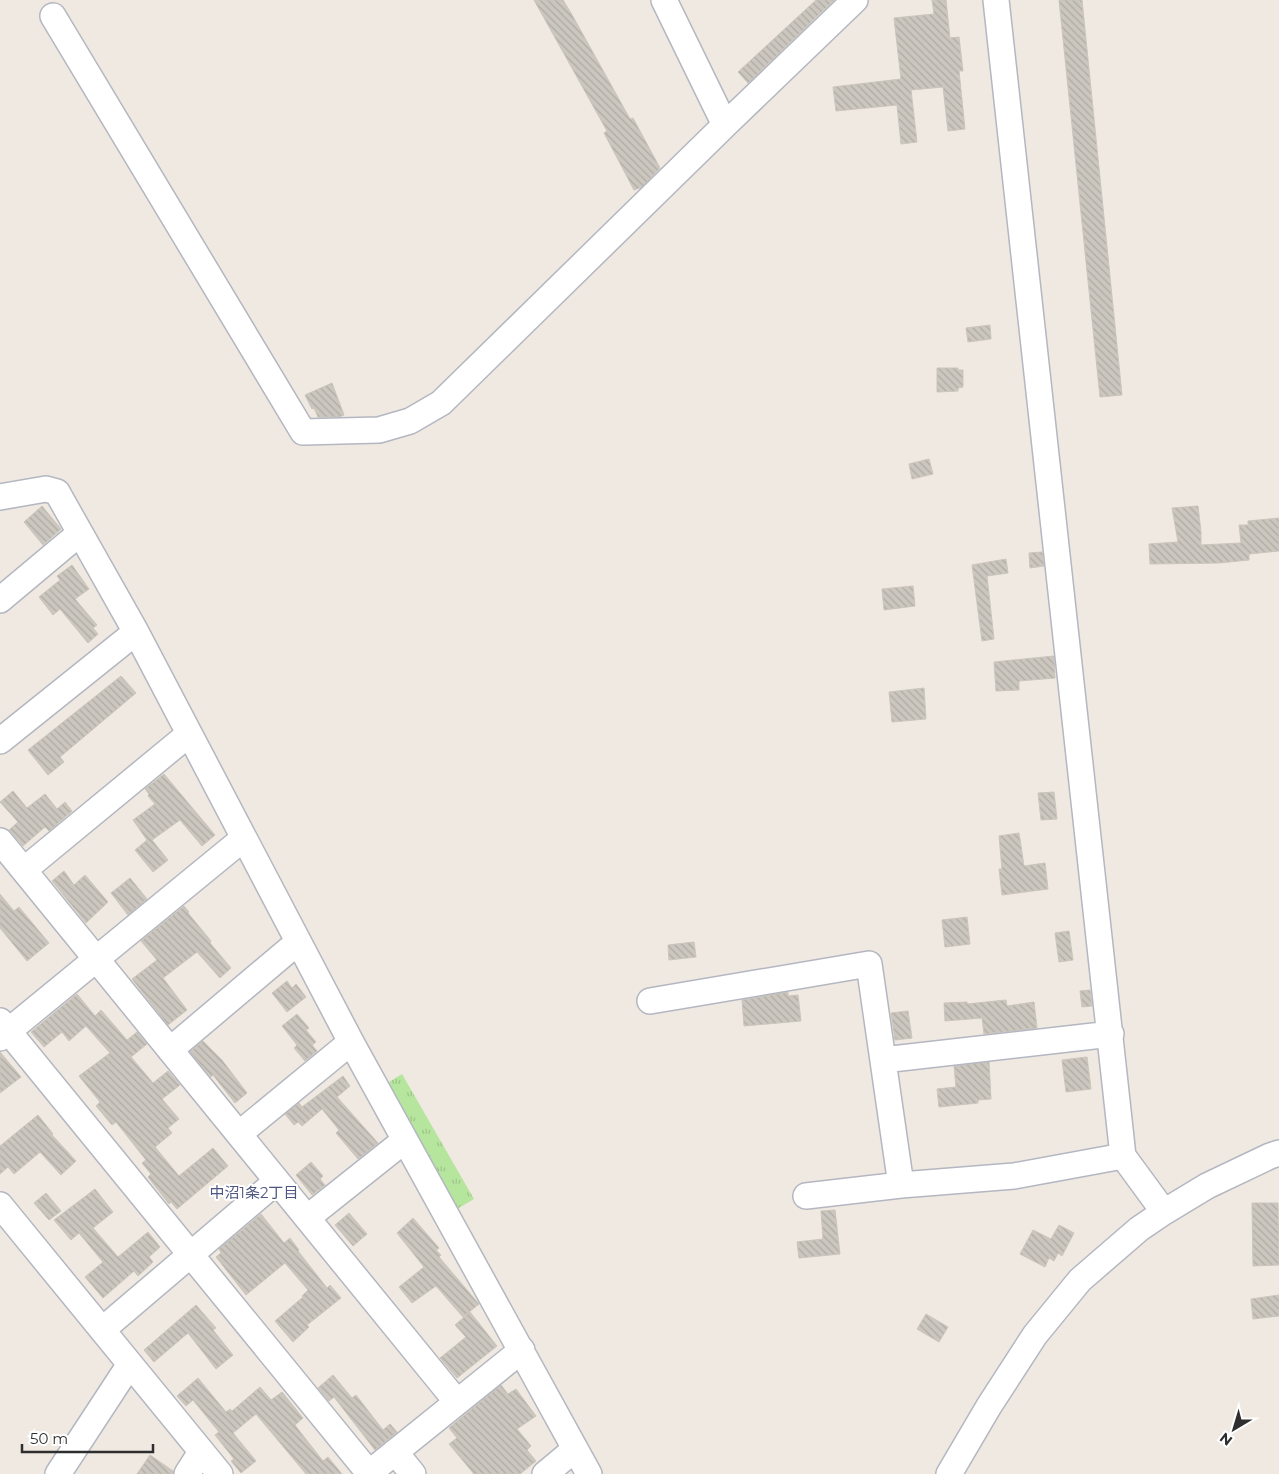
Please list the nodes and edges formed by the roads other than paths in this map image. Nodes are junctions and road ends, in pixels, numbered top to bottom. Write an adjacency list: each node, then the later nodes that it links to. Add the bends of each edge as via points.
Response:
1 (664, 0): 5 (street)
2 (855, 0): 5 (street)
3 (996, 0): 19 (street)
4 (53, 16): 5 (street, via 303,432 379,430 410,421 442,402)
5 (725, 125)
6 (0, 497): 7 (street, via 46,489 57,492)
7 (80, 533): 8 (street); 9 (street)
8 (0, 600)
9 (136, 632): 10 (street); 11 (street)
10 (189, 734): 12 (street); 14 (street)
11 (0, 741)
12 (244, 838): 15 (street); 16 (street)
13 (0, 841): 14 (street)
14 (24, 870): 16 (street)
15 (298, 942): 20 (street); 21 (street)
16 (96, 959): 18 (street); 21 (street)
17 (650, 1001): 22 (street, via 869,964)
18 (3, 1030): 33 (street)
19 (1111, 1034): 22 (street); 26 (street)
20 (351, 1042): 23 (street); 24 (street)
21 (170, 1050): 23 (street)
22 (883, 1060): 28 (street)
23 (239, 1134): 27 (street)
24 (405, 1140): 32 (street); 35 (street)
25 (1279, 1153): 31 (street, via 1207,1186)
26 (1123, 1156): 28 (street, via 1014,1176); 31 (street)
27 (277, 1182): 32 (street); 33 (street)
28 (901, 1185): 29 (street)
29 (806, 1196)
30 (0, 1205): 34 (street)
31 (1164, 1212): 48 (street, via 1139,1229 1080,1280 1035,1335)
32 (307, 1218): 37 (street)
33 (190, 1254): 34 (street); 41 (street)
34 (102, 1330): 36 (street)
35 (522, 1350): 37 (street); 38 (street)
36 (130, 1364): 39 (street); 42 (street)
37 (457, 1402): 40 (street)
38 (575, 1449): 46 (street); 47 (street)
39 (201, 1452): 43 (street); 44 (street)
40 (396, 1452): 41 (street); 45 (street)
41 (368, 1473)
42 (58, 1474)
43 (187, 1474)
44 (220, 1474)
45 (413, 1474)
46 (545, 1474)
47 (589, 1474)
48 (949, 1474)

